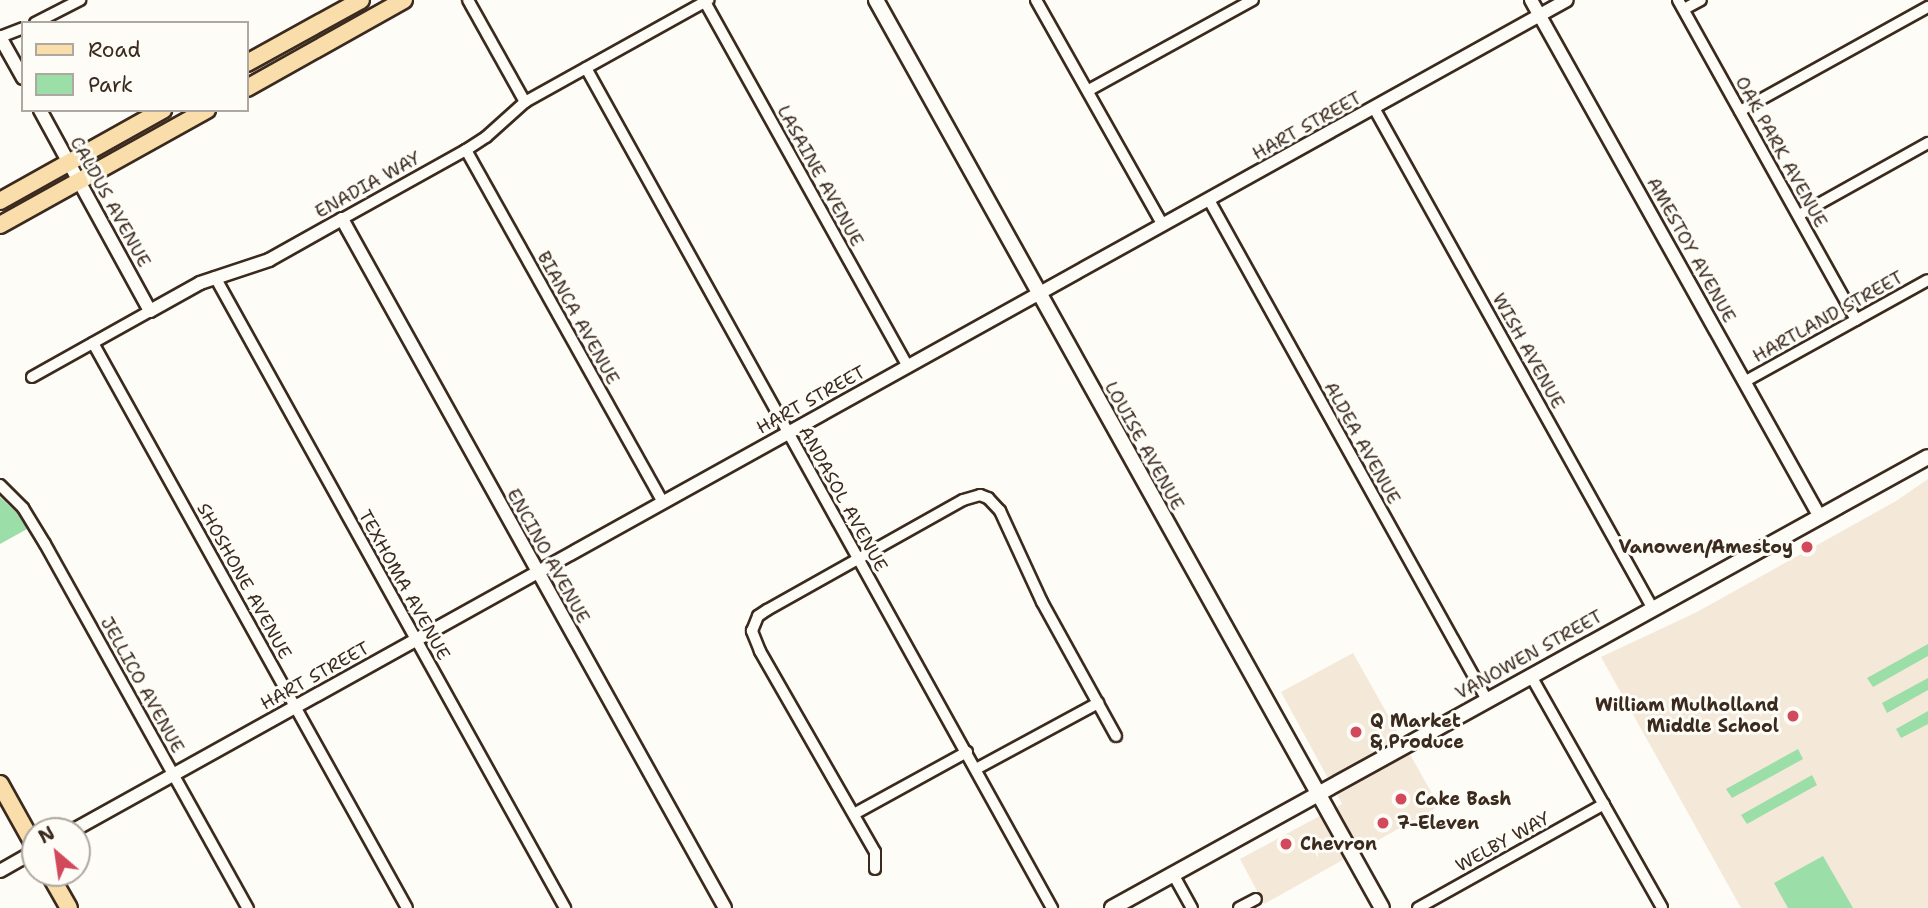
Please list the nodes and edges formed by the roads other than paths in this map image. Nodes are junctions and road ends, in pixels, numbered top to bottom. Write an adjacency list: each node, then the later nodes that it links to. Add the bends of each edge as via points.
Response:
1 (80, 0): 17 (street)
2 (360, 0): 16 (street); 20 (main road)
3 (404, 0): 16 (main road)
4 (468, 0): 25 (street)
5 (876, 0): 43 (main road, LOUISE AVENUE)
6 (1037, 0): 24 (street)
7 (1253, 0): 24 (street)
8 (1531, 0): 15 (street, AMESTOY AVENUE)
9 (1567, 0): 15 (street, HART STREET)
10 (1678, 0): 14 (street, OAK PARK AVENUE)
11 (1701, 0): 14 (street)
12 (707, 1): 21 (street, ENADIA WAY); 47 (street, LASAINE AVENUE)
13 (1928, 7): 27 (street)
14 (1684, 9): 27 (street, OAK PARK AVENUE)
15 (1540, 15): 26 (street, HART STREET); 49 (street, AMESTOY AVENUE)
16 (370, 19): 23 (main road)
17 (39, 21)
18 (21, 29): 19 (street)
19 (0, 37): 22 (street)
20 (248, 63)
21 (586, 68): 25 (street, ENADIA WAY); 50 (street, ANDASOL AVENUE)
22 (21, 74)
23 (248, 87)
24 (1089, 90): 40 (street)
25 (524, 102): 32 (street, ENADIA WAY)
26 (1374, 108): 35 (street, HART STREET); 57 (street, WISH AVENUE)
27 (1740, 111): 37 (street, OAK PARK AVENUE)
28 (41, 112): 33 (street, CALDUS AVENUE)
29 (159, 112): 33 (main road)
30 (203, 112): 34 (main road)
31 (1928, 143): 37 (street)
32 (466, 150): 38 (street, ENADIA WAY); 53 (street, BIANCA AVENUE)
33 (69, 163): 34 (street, CALDUS AVENUE); 36 (main road)
34 (79, 181): 39 (main road); 44 (street, CALDUS AVENUE)
35 (1209, 200): 40 (street, HART STREET); 60 (street, ALDEA AVENUE)
36 (0, 201)
37 (1799, 215): 45 (street, OAK PARK AVENUE)
38 (342, 219): 41 (street, ENADIA WAY, via 269,260); 56 (street, ENCINO AVENUE)
39 (0, 225)
40 (1163, 225): 43 (street, HART STREET)
41 (215, 278): 44 (street, ENADIA WAY); 58 (street, TEXHOMA AVENUE)
42 (1928, 280): 45 (street, HARTLAND STREET)
43 (1038, 294): 47 (street, HART STREET); 68 (main road, LOUISE AVENUE)
44 (149, 311): 46 (street, ENADIA WAY)
45 (1856, 320): 49 (street, HARTLAND STREET)
46 (93, 343): 48 (street, ENADIA WAY); 62 (street, SHOSHONE AVENUE)
47 (908, 366): 50 (street, HART STREET)
48 (32, 377)
49 (1744, 382): 54 (street, AMESTOY AVENUE)
50 (788, 432): 53 (street, HART STREET); 55 (street, ANDASOL AVENUE)
51 (1928, 457): 54 (main road, VANOWEN STREET)
52 (0, 485): 66 (street, JELLICO AVENUE, via 30,519)
53 (663, 502): 56 (street, HART STREET)
54 (1819, 517): 57 (main road, VANOWEN STREET)
55 (860, 560): 61 (street, via 963,500 980,495 988,498 1005,521 1042,602); 64 (street, ANDASOL AVENUE); 70 (street, via 767,610 754,623 755,641)
56 (536, 572): 58 (street, HART STREET); 83 (street, ENCINO AVENUE)
57 (1653, 609): 59 (main road, VANOWEN STREET)
58 (417, 640): 62 (street, HART STREET); 82 (street, TEXHOMA AVENUE)
59 (1531, 676): 60 (main road, VANOWEN STREET); 69 (street)
60 (1487, 701): 68 (main road, VANOWEN STREET)
61 (1098, 703): 63 (street); 65 (street)
62 (296, 707): 66 (street, HART STREET); 81 (street, SHOSHONE AVENUE)
63 (1116, 736)
64 (967, 752): 65 (street, ANDASOL AVENUE); 70 (street)
65 (976, 769): 84 (street, ANDASOL AVENUE)
66 (174, 775): 71 (street, HART STREET); 80 (street, JELLICO AVENUE)
67 (0, 784): 72 (main road)
68 (1317, 794): 76 (main road, VANOWEN STREET); 88 (main road, LOUISE AVENUE)
69 (1604, 804): 89 (street, WELBY WAY); 90 (street)
70 (854, 814): 74 (street, via 875,852)
71 (91, 821)
72 (21, 823)
73 (21, 858): 75 (street)
74 (875, 869)
75 (0, 871)
76 (1173, 874): 85 (main road, VANOWEN STREET); 86 (street)
77 (57, 887): 79 (main road)
78 (1256, 899): 87 (street)
79 (69, 908)
80 (248, 908)
81 (407, 908)
82 (565, 908)
83 (725, 908)
84 (1052, 908)
85 (1112, 908)
86 (1192, 908)
87 (1239, 908)
88 (1382, 908)
89 (1418, 908)
90 (1662, 908)

